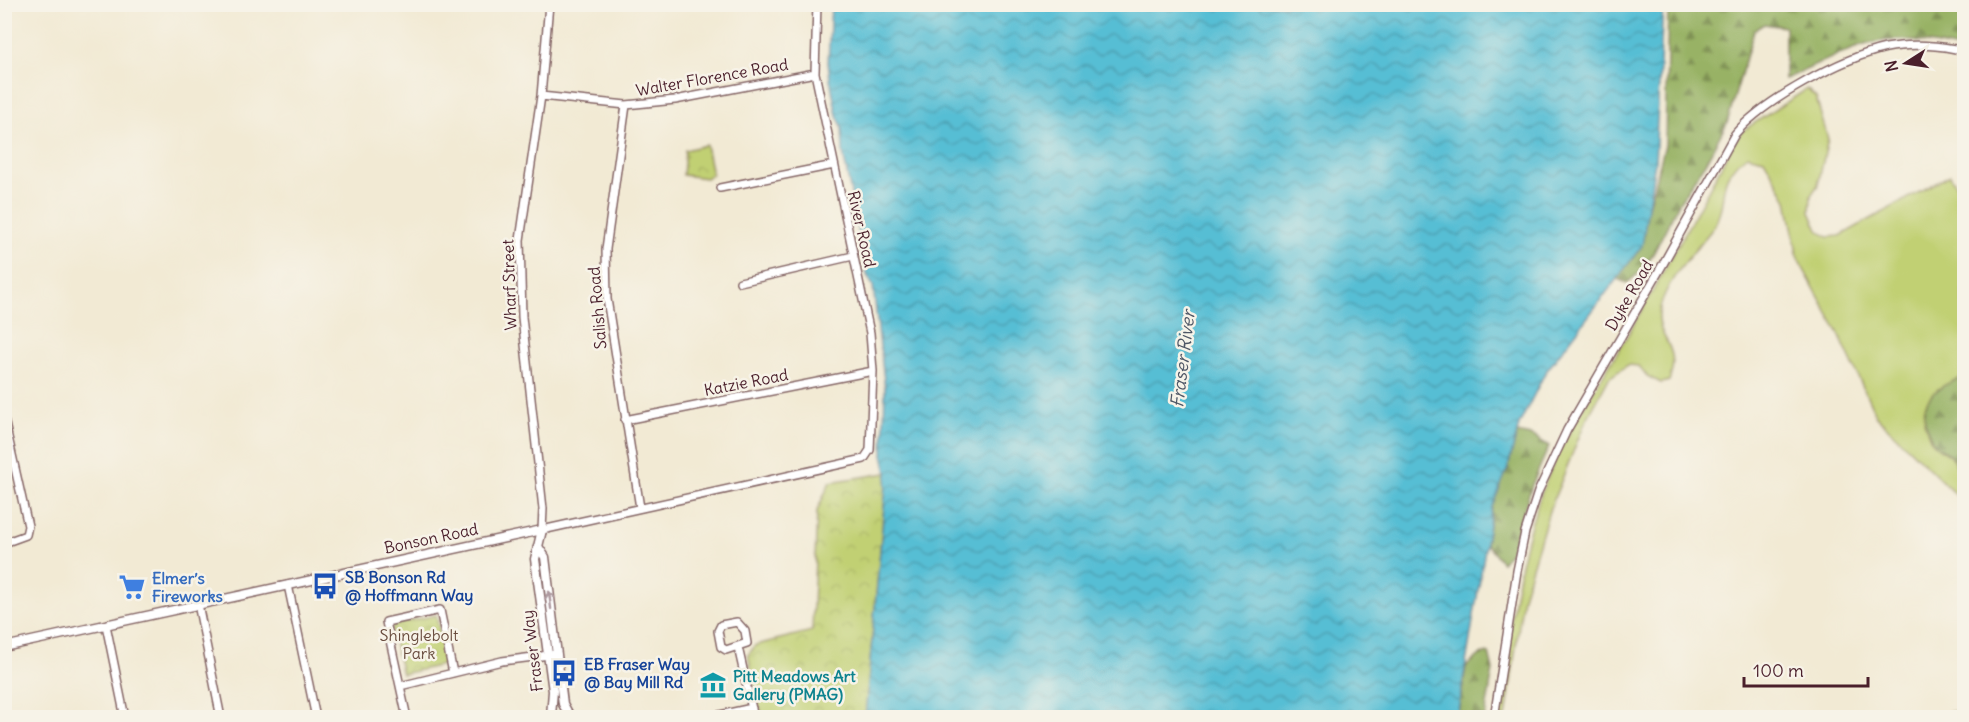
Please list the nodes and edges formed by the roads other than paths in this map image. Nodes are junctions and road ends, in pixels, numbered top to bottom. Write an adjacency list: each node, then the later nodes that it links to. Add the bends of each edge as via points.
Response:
1 (549, 4): 5 (street, Wharf Street)
2 (817, 4): 4 (street, River Road)
3 (1965, 51): 36 (street, Dyke Road, via 1906,46 1886,48 1846,62 1769,104 1735,134 1567,430 1538,492 1517,571)
4 (815, 73): 6 (street, Walter Florence Road, via 675,100); 7 (street, River Road)
5 (541, 96): 6 (street, Walter Florence Road); 17 (street, Wharf Street, via 520,240 520,276)
6 (626, 105): 13 (street, Salish Road, via 606,249 609,319)
7 (834, 165): 8 (street); 9 (street, River Road)
8 (720, 188)
9 (854, 256): 10 (street); 11 (street, River Road, via 869,322)
10 (740, 282)
11 (873, 371): 13 (street, Katzie Road); 15 (street, River Road, via 870,450)
12 (4, 419): 14 (street)
13 (625, 420): 16 (street, Salish Road)
14 (7, 447): 18 (street, via 28,526 26,535)
15 (864, 459): 16 (street, Bonson Road)
16 (640, 508): 17 (street, Bonson Road)
17 (542, 530): 19 (street, Bonson Road); 24 (street, Fraser Way, via 539,548 545,557)
18 (4, 543)
19 (288, 585): 20 (street, Bonson Road); 31 (street)
20 (198, 604): 21 (street, Bonson Road); 30 (street)
21 (106, 624): 22 (street, Bonson Road); 29 (street)
22 (4, 646)
23 (738, 647): 23 (street, via 721,647 721,626 737,622 747,643); 27 (street)
24 (552, 654): 25 (street); 28 (street, Fraser Way, via 563,704); 33 (street, Fraser Way)
25 (453, 673): 26 (street); 26 (street, via 440,610 386,622)
26 (400, 686): 32 (street)
27 (752, 708): 34 (street); 35 (street)
28 (572, 716): 33 (street)
29 (125, 717)
30 (221, 717)
31 (316, 717)
32 (407, 717)
33 (551, 717)
34 (706, 717)
35 (754, 717)
36 (1494, 717)

